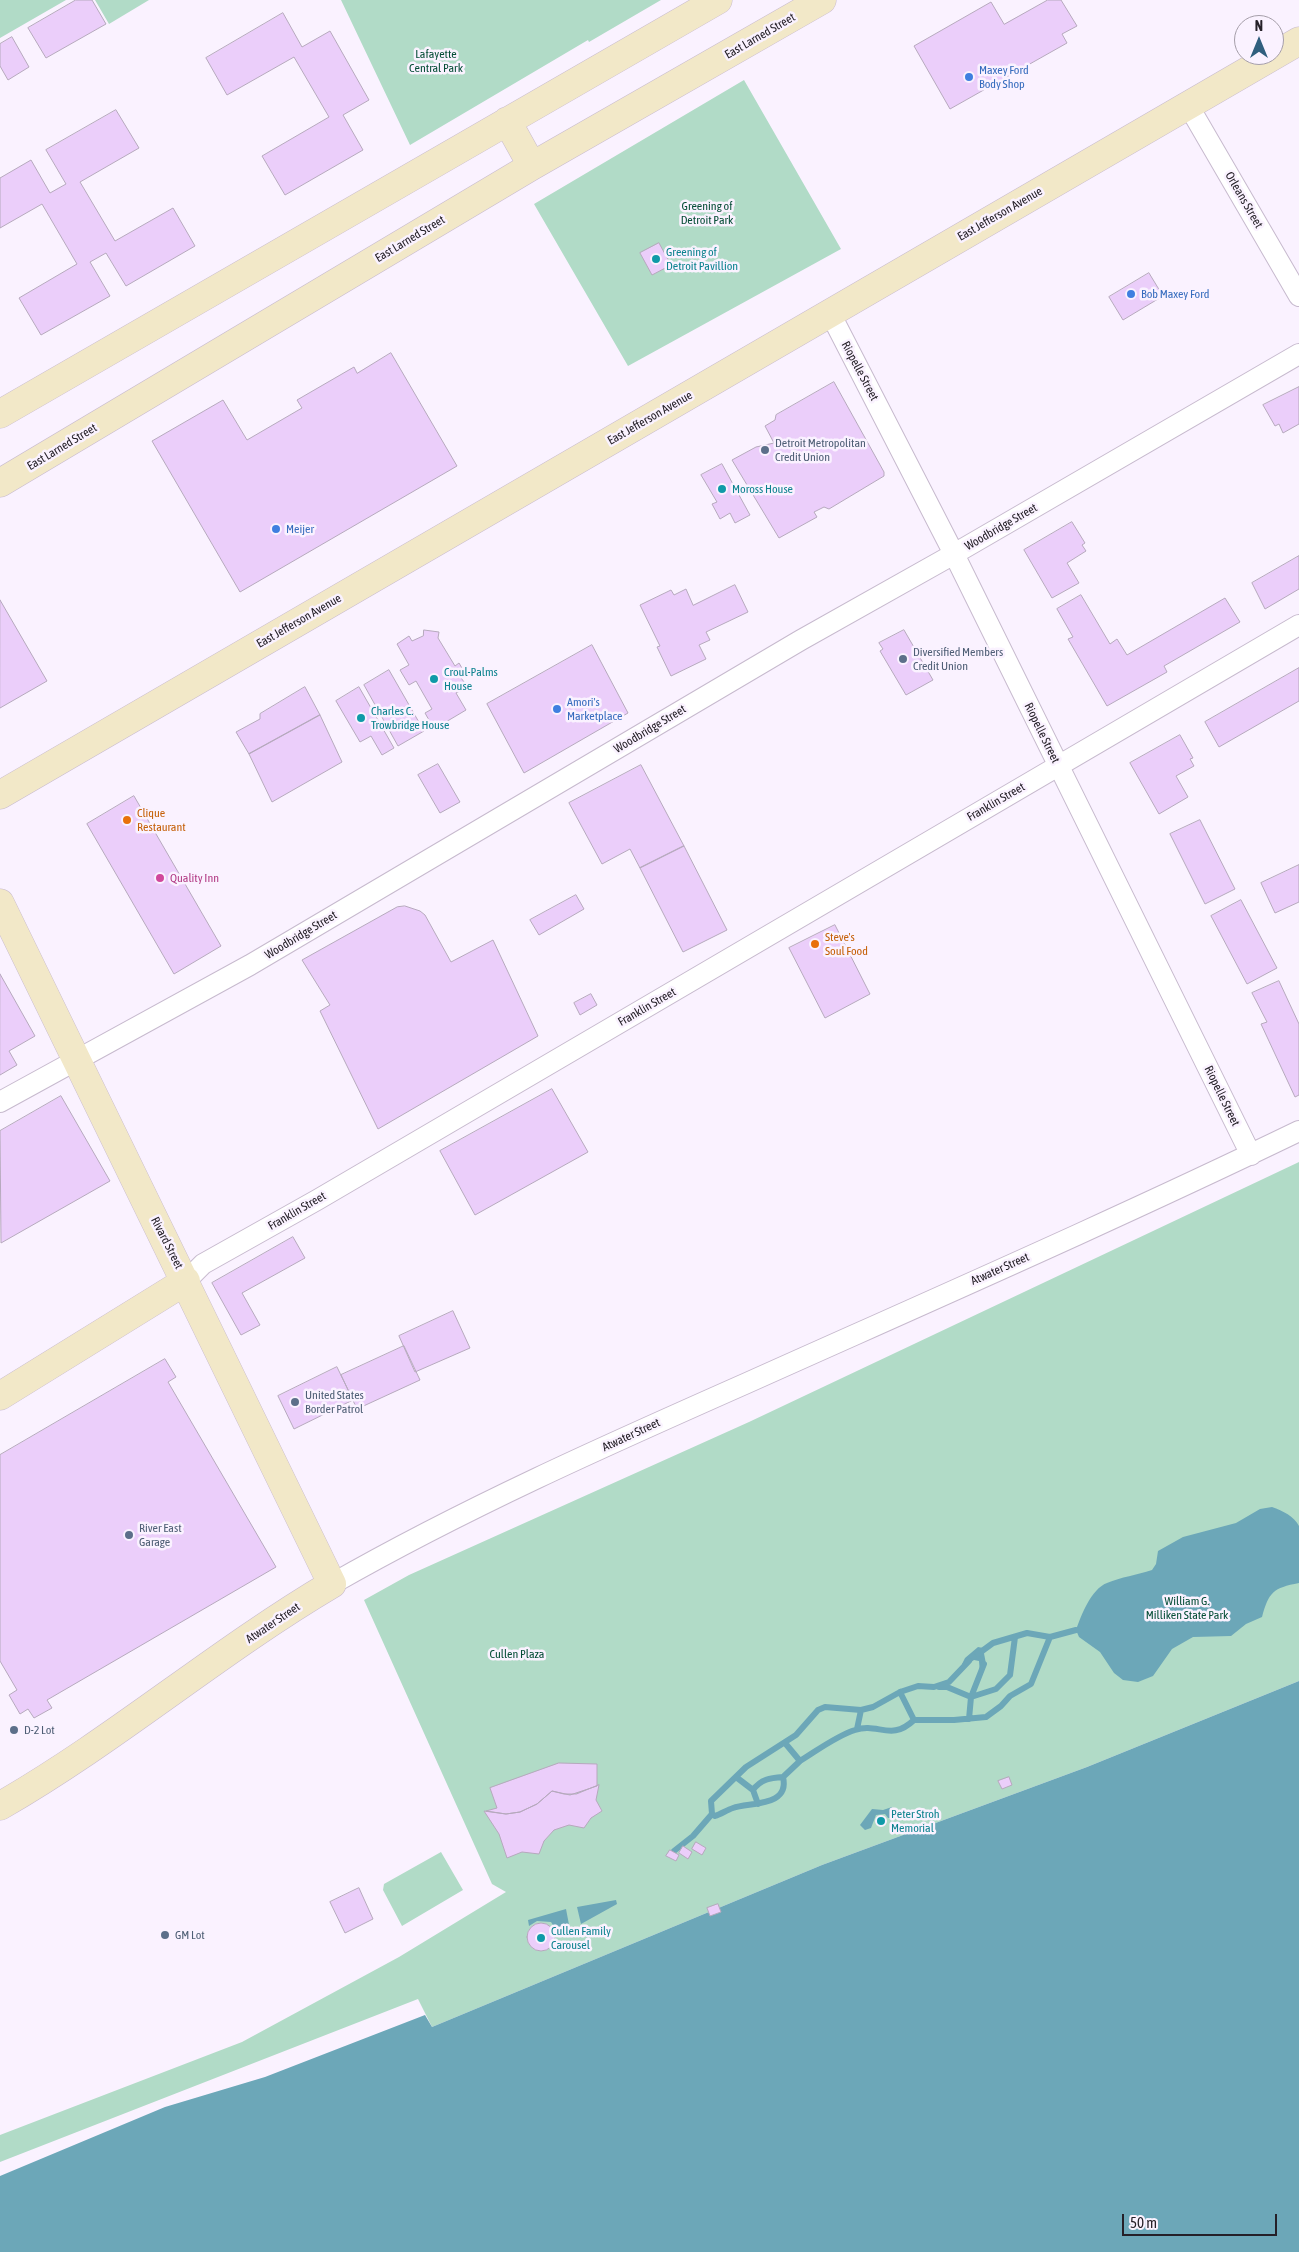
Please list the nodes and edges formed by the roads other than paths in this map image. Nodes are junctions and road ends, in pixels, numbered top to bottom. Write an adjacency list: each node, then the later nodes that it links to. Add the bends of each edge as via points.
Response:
1 (718, 0): 5 (street)
2 (822, 0): 6 (street, East Larned Street)
3 (1299, 40): 4 (street, East Jefferson Avenue)
4 (1188, 105): 7 (street, Orleans Street); 8 (street, East Jefferson Avenue)
5 (507, 121): 6 (street); 10 (street)
6 (532, 166): 11 (street, East Larned Street)
7 (1299, 296)
8 (830, 313): 12 (street, Riopelle Street); 15 (street, East Jefferson Avenue)
9 (1299, 354): 12 (street, Woodbridge Street)
10 (0, 414)
11 (0, 483)
12 (954, 554): 14 (street, Riopelle Street); 17 (street, Woodbridge Street, via 792,645 250,965)
13 (1299, 625): 14 (street, Franklin Street)
14 (1058, 766): 20 (street, Riopelle Street); 21 (street, Franklin Street, via 203,1264)
15 (0, 795)
16 (0, 903): 17 (street, Rivard Street)
17 (76, 1060): 18 (street, Woodbridge Street); 21 (street, Rivard Street)
18 (0, 1102)
19 (1299, 1131): 20 (street, Atwater Street)
20 (1251, 1154): 23 (street, Atwater Street, via 1158,1199 635,1433 426,1533)
21 (186, 1281): 22 (street, Franklin Street); 23 (street, Rivard Street)
22 (0, 1396)
23 (332, 1584): 24 (street, Atwater Street, via 52,1776)
24 (0, 1806)

